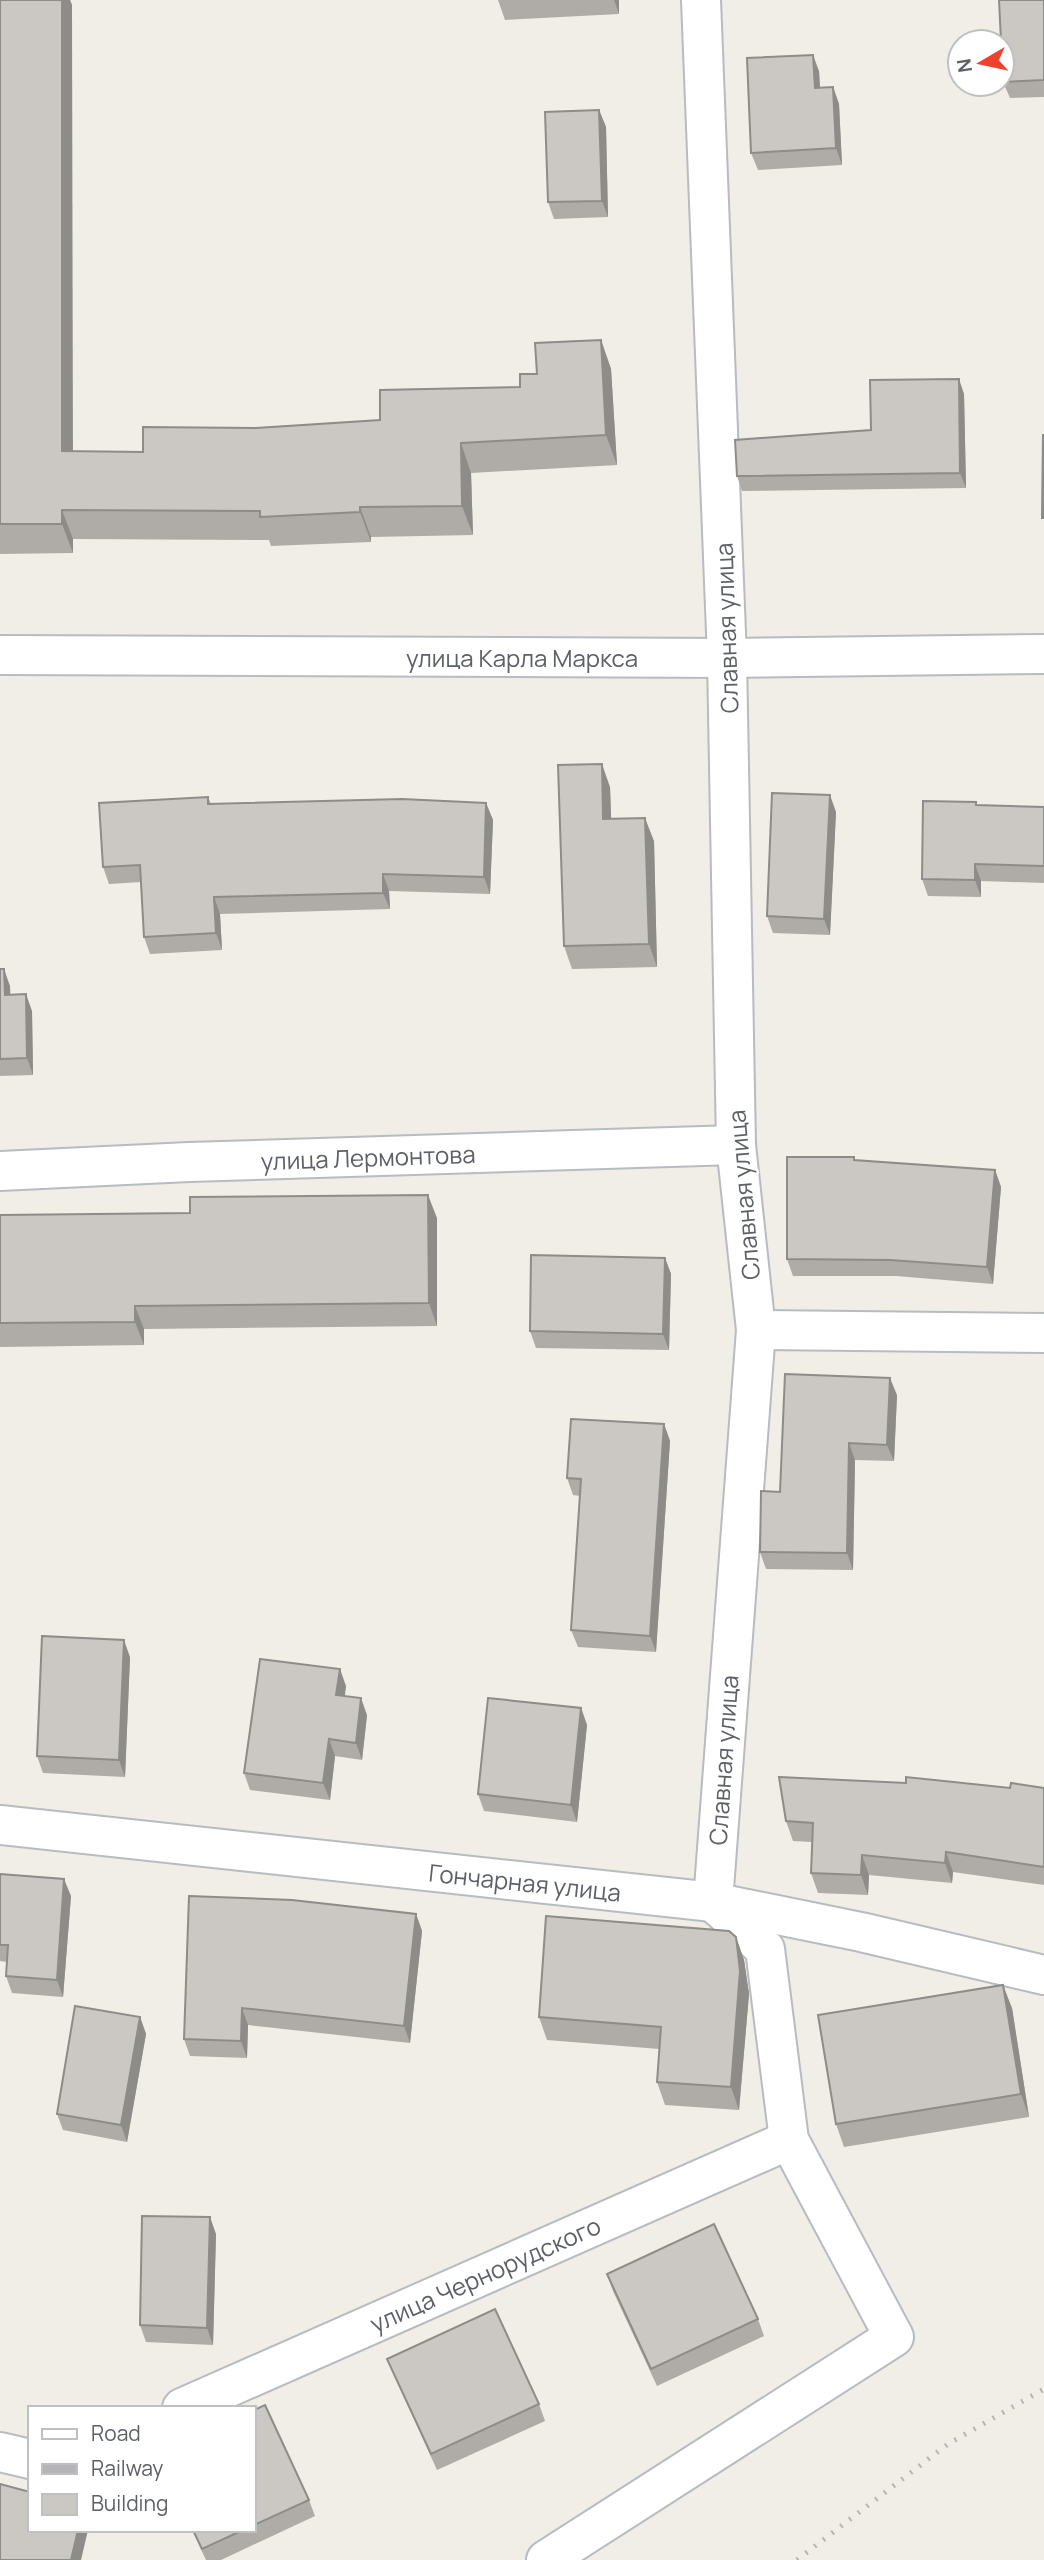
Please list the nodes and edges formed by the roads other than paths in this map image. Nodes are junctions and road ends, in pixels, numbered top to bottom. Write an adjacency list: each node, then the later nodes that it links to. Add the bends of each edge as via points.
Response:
1 (701, 0): 4 (street, Славная улица)
2 (1044, 654): 4 (street, улица Карла Маркса)
3 (0, 655): 4 (street, улица Карла Маркса)
4 (727, 658): 5 (street, Славная улица)
5 (736, 1145): 6 (street, улица Лермонтова); 7 (street, Славная улица)
6 (0, 1171)
7 (755, 1330): 8 (street); 10 (street, Славная улица)
8 (1044, 1333)
9 (0, 1825): 10 (street, Гончарная улица)
10 (713, 1902): 11 (street, Гончарная улица); 12 (street, via 765,1949)
11 (1044, 1975)
12 (789, 2140): 13 (street, улица Чернорудского); 16 (street, via 894,2337)
13 (187, 2406)
14 (0, 2452): 15 (street)
15 (28, 2459)
16 (546, 2560)

